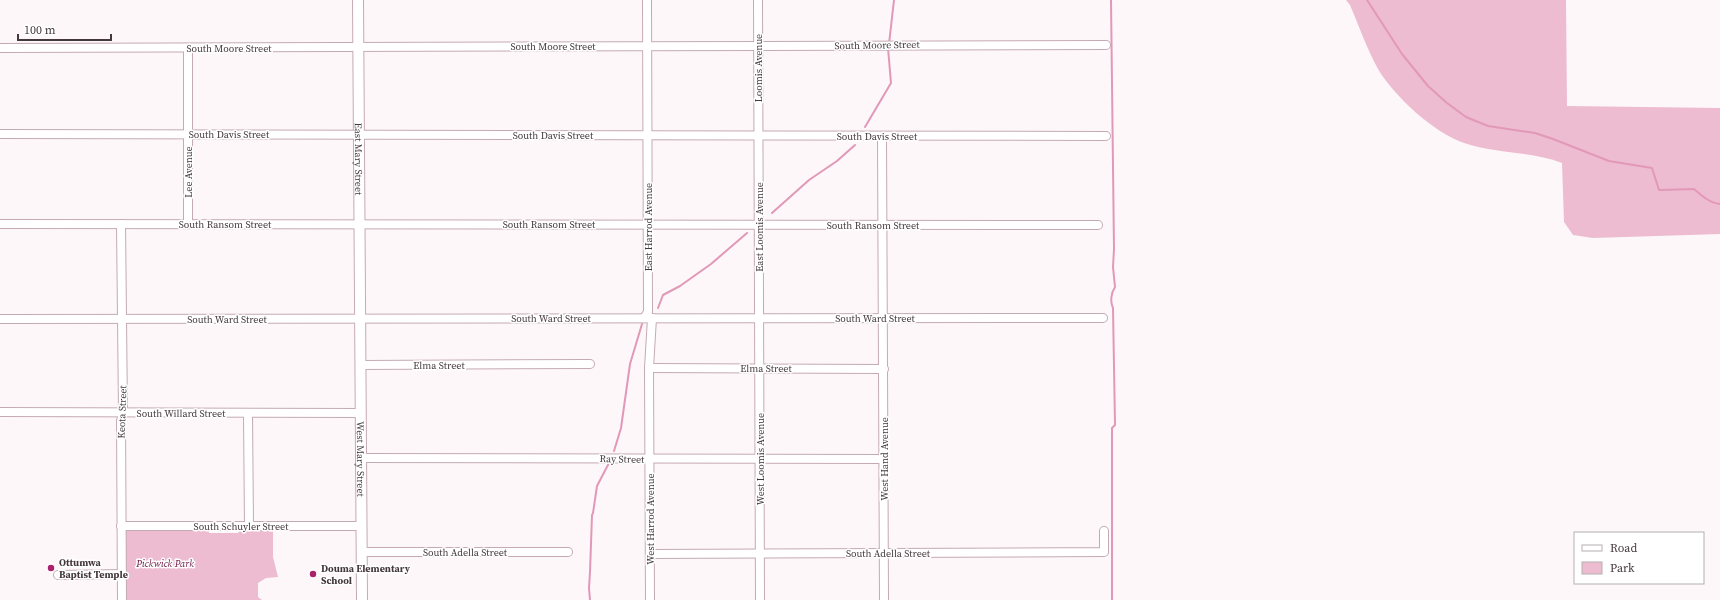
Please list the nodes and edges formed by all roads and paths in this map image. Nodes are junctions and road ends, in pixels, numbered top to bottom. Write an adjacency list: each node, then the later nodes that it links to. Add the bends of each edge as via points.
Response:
1 (358, 0): 7 (main road, East Mary Street)
2 (648, 0): 5 (street, East Harrod Avenue)
3 (758, 0): 6 (street, Loomis Avenue)
4 (1106, 45): 6 (street, South Moore Street)
5 (648, 46): 6 (street, South Moore Street); 7 (street, South Moore Street); 13 (street, East Harrod Avenue)
6 (758, 46): 14 (street, Loomis Avenue)
7 (358, 47): 9 (street, South Moore Street); 12 (main road, East Mary Street)
8 (0, 48): 9 (street, South Moore Street)
9 (188, 48): 11 (street, Lee Avenue)
10 (0, 134): 11 (street, South Davis Street)
11 (188, 134): 12 (street, South Davis Street); 19 (street, Lee Avenue)
12 (359, 134): 13 (street, South Davis Street); 20 (main road, East Mary Street)
13 (648, 135): 14 (street, South Davis Street); 21 (street, East Harrod Avenue)
14 (759, 135): 15 (street, South Davis Street); 22 (street, East Loomis Avenue)
15 (882, 136): 16 (street, South Davis Street); 23 (street, West Hand Avenue)
16 (1106, 136)
17 (0, 224): 18 (street, South Ransom Street)
18 (121, 224): 19 (street, South Ransom Street); 31 (street, Keota Street)
19 (188, 224): 20 (street, South Ransom Street)
20 (359, 224): 21 (street, South Ransom Street); 25 (main road, East Mary Street)
21 (647, 224): 22 (street, South Ransom Street); 26 (street, East Harrod Avenue)
22 (758, 225): 23 (street, South Ransom Street); 27 (street, East Loomis Avenue)
23 (882, 225): 24 (street, South Ransom Street); 28 (street, West Hand Avenue)
24 (1098, 225)
25 (359, 318): 26 (street, South Ward Street); 31 (street, South Ward Street); 33 (main road, West Mary Street)
26 (648, 318): 27 (street, South Ward Street); 34 (street, West Harrod Avenue)
27 (759, 318): 28 (street, South Ward Street); 35 (street, West Loomis Avenue)
28 (883, 318): 29 (street, South Ward Street); 36 (street, West Hand Avenue)
29 (1103, 318)
30 (0, 319): 31 (street, South Ward Street)
31 (122, 319): 38 (street, Keota Street)
32 (590, 364): 33 (street, Elma Street)
33 (361, 365): 40 (main road, West Mary Street)
34 (649, 368): 35 (street, Elma Street); 42 (street, West Harrod Avenue)
35 (760, 368): 36 (street, Elma Street); 44 (street, West Loomis Avenue)
36 (884, 369): 43 (street, West Hand Avenue)
37 (0, 412): 38 (street, South Willard Street)
38 (123, 412): 39 (street, South Willard Street); 45 (street, Keota Street)
39 (248, 413): 40 (street, South Willard Street); 46 (street)
40 (361, 414): 41 (main road, West Mary Street)
41 (361, 458): 42 (street, Ray Street); 47 (main road, West Mary Street)
42 (650, 459): 44 (street, Ray Street); 53 (street, West Harrod Avenue)
43 (884, 459): 44 (street, Ray Street); 52 (street, West Hand Avenue)
44 (760, 460): 51 (street, West Loomis Avenue)
45 (121, 526): 46 (street, South Schuyler Street); 54 (street, Keota Street)
46 (249, 526): 47 (street, South Schuyler Street)
47 (362, 526): 49 (main road, West Mary Street)
48 (1104, 531): 52 (street, South Adella Street, via 1104,552)
49 (362, 552): 50 (street, South Adella Street); 57 (main road, West Mary Street)
50 (568, 552)
51 (760, 553): 52 (street, South Adella Street); 53 (street, South Adella Street); 59 (street, West Loomis Avenue)
52 (884, 553): 60 (street, West Hand Avenue)
53 (650, 554): 58 (street, West Harrod Avenue)
54 (122, 574): 55 (street); 56 (street, Keota Street)
55 (58, 575)
56 (122, 600)
57 (362, 600)
58 (650, 600)
59 (760, 600)
60 (884, 600)

